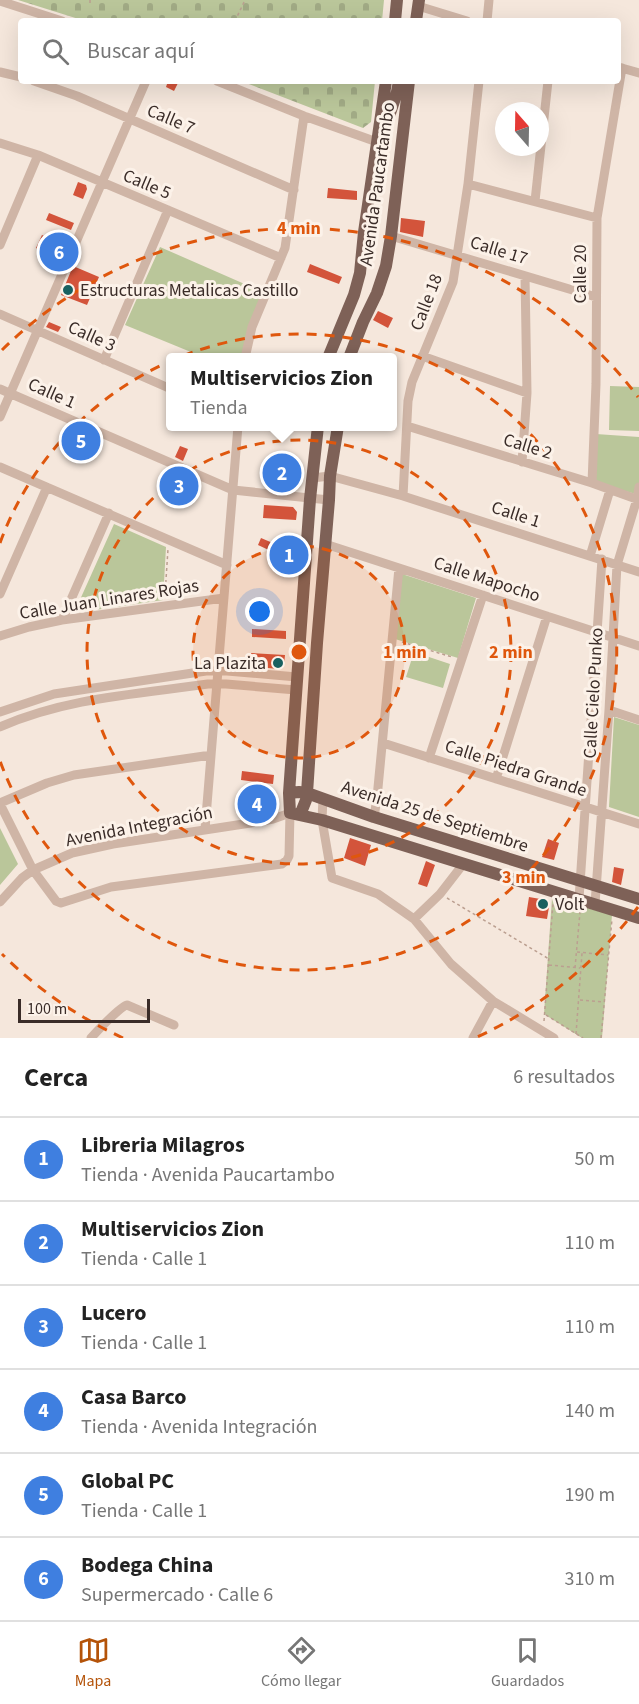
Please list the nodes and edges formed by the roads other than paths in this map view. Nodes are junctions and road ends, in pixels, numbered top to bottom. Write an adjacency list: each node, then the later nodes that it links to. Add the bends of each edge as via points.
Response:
1 (397, 0): 6 (main road)
2 (489, 0): 9 (street)
3 (0, 2): 5 (street)
4 (418, 3): 7 (main road); 8 (street)
5 (52, 18)
6 (395, 18)
7 (416, 18)
8 (459, 18)
9 (487, 18)
10 (621, 67): 12 (street)
11 (0, 72): 13 (street)
12 (639, 73)
13 (18, 76)
14 (43, 84): 24 (street, Calle 7)
15 (145, 84): 24 (street)
16 (224, 84): 23 (street)
17 (386, 84): 26 (main road, Avenida Paucartambo)
18 (398, 84): 26 (main road)
19 (409, 84): 34 (main road, Avenida Paucartambo)
20 (480, 84): 29 (street, Calle 18)
21 (548, 84): 31 (street)
22 (617, 84): 33 (street, Calle 20)
23 (304, 116): 26 (street); 30 (street)
24 (129, 119): 28 (street); 30 (street, Calle 7)
25 (0, 142): 27 (street, Calle 5)
26 (377, 142): 43 (main road, Avenida Paucartambo, via 360,273)
27 (38, 155): 28 (street, Calle 5); 35 (street)
28 (102, 182): 32 (street, Calle 5); 41 (street)
29 (468, 183): 31 (street); 36 (street, Calle 18)
30 (294, 190): 37 (street)
31 (535, 201): 33 (street)
32 (168, 210): 37 (street, Calle 5); 46 (street)
33 (597, 218): 39 (street, Calle 20)
34 (391, 236): 36 (street, Calle 17); 44 (main road, Avenida Paucartambo, via 377,293)
35 (0, 245)
36 (458, 255): 38 (street, Calle 17); 45 (street, Calle 18, via 453,282)
37 (281, 258): 42 (street, via 252,327)
38 (525, 276): 39 (street, Calle 17); 50 (street)
39 (596, 297): 60 (street, Calle 20)
40 (0, 314): 41 (street, Calle 3)
41 (38, 330): 46 (street, Calle 3); 49 (street)
42 (246, 353)
43 (330, 353)
44 (351, 353)
45 (422, 356): 50 (street); 52 (street, Calle 18, via 408,400)
46 (104, 360): 47 (street, Calle 3)
47 (166, 387)
48 (0, 389): 49 (street, Calle 1)
49 (10, 393): 51 (street); 63 (street, Calle 1)
50 (527, 393): 56 (street)
51 (0, 417)
52 (407, 426): 56 (street, Calle 2); 65 (street, Calle 18)
53 (238, 431): 63 (street)
54 (317, 431): 59 (main road)
55 (337, 431): 58 (main road)
56 (522, 462): 60 (street, Calle 2)
57 (0, 466): 61 (street)
58 (330, 476): 59 (street, Calle 1); 65 (street, Calle 1); 67 (main road)
59 (312, 478): 66 (main road)
60 (592, 483): 64 (street, Calle 2)
61 (47, 487): 69 (street); 77 (street)
62 (639, 487): 68 (street, Calle Cielo Punko)
63 (233, 490): 66 (street, Calle 1); 73 (street)
64 (610, 490): 68 (street, Calle 2); 71 (street)
65 (403, 496): 71 (street, Calle 1)
66 (310, 499): 67 (street, Calle 1); 87 (main road)
67 (329, 500): 70 (main road)
68 (638, 500): 74 (street, Calle Cielo Punko)
69 (109, 513): 73 (street); 81 (street)
70 (325, 544): 75 (street, Calle Mapocho); 99 (main road)
71 (591, 556): 72 (street, Calle 1)
72 (602, 560): 74 (street, Calle 1); 82 (street, Calle Cielo Punko)
73 (226, 565): 79 (street)
74 (617, 565): 76 (street, Calle 1); 84 (street, Calle Cielo Punko)
75 (399, 568): 78 (street, Calle Mapocho); 94 (street)
76 (639, 572)
77 (0, 594)
78 (483, 595): 80 (street, Calle Mapocho); 96 (street)
79 (224, 598): 81 (street, Calle Juan Linares Rojas); 86 (street)
80 (547, 616): 82 (street, Calle Mapocho); 97 (street)
81 (62, 620): 83 (street, Calle Juan Linares Rojas)
82 (597, 633): 84 (street, Calle Mapocho); 102 (street, Calle Cielo Punko)
83 (0, 636)
84 (612, 637): 85 (street, Calle Mapocho); 90 (street, Calle Cielo Punko)
85 (639, 646)
86 (218, 670): 87 (street); 88 (street); 91 (street, via 63,693)
87 (297, 677): 89 (main road)
88 (217, 684): 89 (street); 93 (street, via 75,703); 95 (street)
89 (296, 690): 98 (main road)
90 (609, 710): 92 (street); 103 (street, Calle Cielo Punko)
91 (0, 712)
92 (639, 720)
93 (0, 727)
94 (382, 743): 96 (street, Calle Piedra Grande); 105 (street)
95 (211, 755): 101 (street, via 74,775); 108 (street)
96 (429, 758): 97 (street, Calle Piedra Grande)
97 (496, 778): 102 (street, Calle Piedra Grande)
98 (289, 793): 99 (main road, Avenida 25 de Septiembre); 104 (main road)
99 (307, 793): 100 (main road, Avenida 25 de Septiembre); 104 (main road, via 306,801)
100 (323, 798): 105 (main road, Avenida 25 de Septiembre); 106 (street)
101 (0, 803): 110 (street)
102 (586, 807): 103 (street, Calle Piedra Grande); 111 (street, Calle Cielo Punko)
103 (602, 812): 107 (street, Calle Piedra Grande); 112 (street, Calle Cielo Punko)
104 (295, 814): 106 (main road, Avenida 25 de Septiembre); 108 (street, Avenida Integración); 110 (street, via 289,856 282,864 111,887 61,903)
105 (374, 818): 111 (main road, Avenida 25 de Septiembre)
106 (322, 820): 109 (main road, Avenida 25 de Septiembre); 118 (street, via 332,878 378,894)
107 (639, 824)
108 (205, 829): 110 (street, Avenida Integración, via 86,849)
109 (464, 863): 115 (main road, Avenida 25 de Septiembre); 118 (street)
110 (33, 870): 114 (street, Avenida Integración)
111 (581, 881): 112 (main road, Avenida 25 de Septiembre); 115 (street, Calle Cielo Punko)
112 (597, 886): 113 (main road, Avenida 25 de Septiembre); 116 (street, Calle Cielo Punko)
113 (639, 899)
114 (0, 902)
115 (580, 903): 116 (main road, Avenida 25 de Septiembre)
116 (595, 904): 117 (main road, Avenida 25 de Septiembre)
117 (639, 918)
118 (414, 919): 119 (street, via 452,964)
119 (493, 1001): 122 (street); 123 (street)
120 (174, 1025): 121 (street, via 127,1005)
121 (91, 1038)
122 (473, 1038)
123 (554, 1038)

